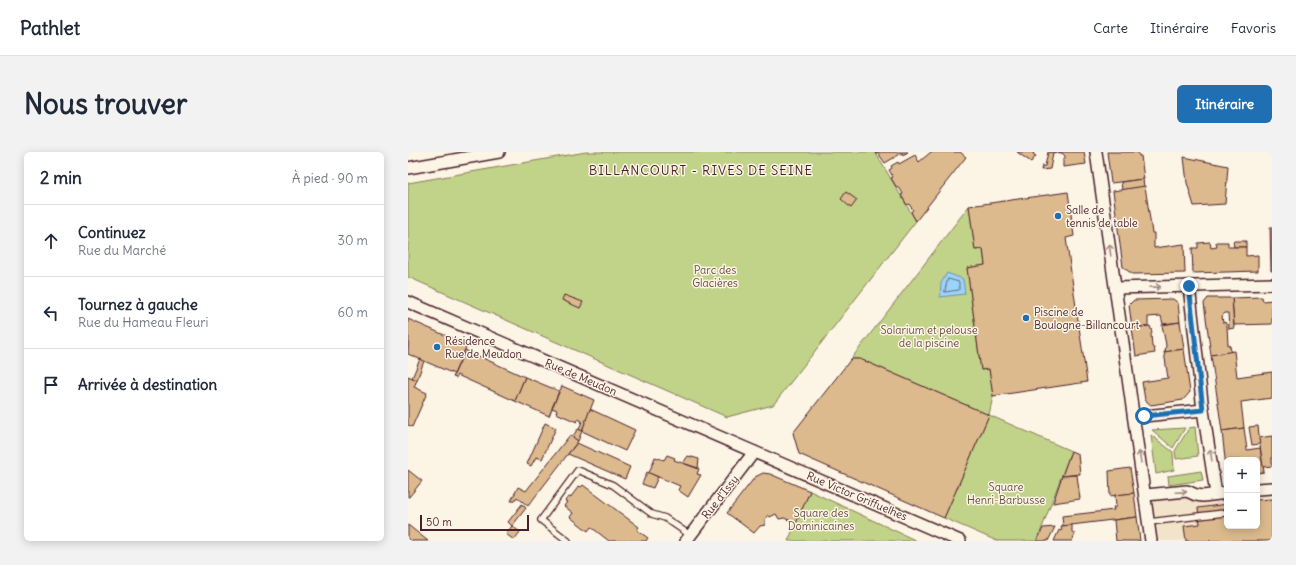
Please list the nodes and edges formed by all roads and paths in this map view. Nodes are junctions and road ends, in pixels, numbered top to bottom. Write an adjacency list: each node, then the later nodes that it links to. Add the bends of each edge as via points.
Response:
1 (499, 152): 3 (street)
2 (1096, 152): 6 (street, one-way to 2)
3 (408, 168)
4 (1272, 284): 5 (street)
5 (1189, 286): 6 (street, one-way to 5); 8 (street)
6 (1116, 288): 9 (street)
7 (408, 302): 10 (street, Rue de Meudon)
8 (1203, 410): 9 (street); 13 (street, one-way to 8)
9 (1134, 417): 14 (street, one-way to 9)
10 (754, 452): 17 (street, Rue d'Issy); 19 (street, Rue Victor Griffuelhes)
11 (1272, 488): 12 (street)
12 (1260, 489)
13 (1221, 493): 14 (street, one-way to 13, via 1187,491 1196,495)
14 (1146, 495): 16 (street)
15 (1224, 513): 16 (lane)
16 (1149, 522): 20 (street)
17 (688, 538): 18 (lane, via 665,518 652,514 613,485 578,470 541,520)
18 (568, 541)
19 (960, 541)
20 (1151, 541)

